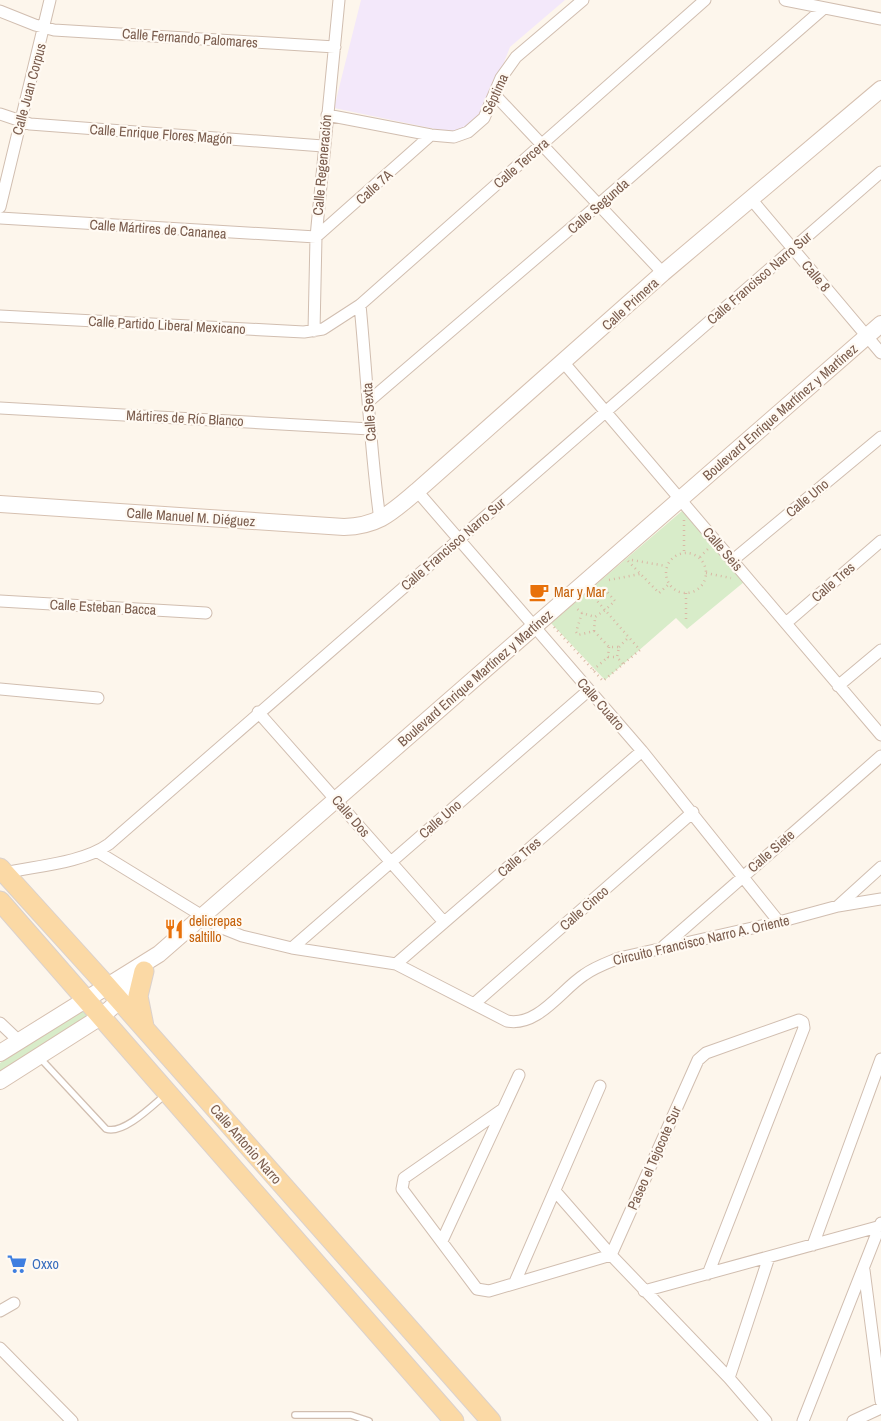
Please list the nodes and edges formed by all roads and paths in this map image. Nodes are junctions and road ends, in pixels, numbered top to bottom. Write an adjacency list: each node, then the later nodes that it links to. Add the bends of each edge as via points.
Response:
1 (50, 0): 9 (street, Calle Juan Corpus)
2 (339, 0): 10 (street, Calle Regeneración)
3 (583, 0): 12 (street, Séptima, via 516,57)
4 (705, 0): 17 (street, Calle Tercera)
5 (785, 0): 6 (street)
6 (824, 8): 8 (street); 21 (street, Calle Segunda)
7 (0, 11): 9 (street, Calle Fernando Palomares)
8 (881, 19)
9 (44, 28): 10 (street, Calle Fernando Palomares); 15 (street, Calle Juan Corpus)
10 (335, 47): 14 (street, Calle Regeneración)
11 (881, 88): 20 (street, Calle Primera)
12 (495, 94): 16 (street, Séptima, via 484,118 468,132 454,137); 17 (street)
13 (0, 114): 15 (street, Calle Enrique Flores Magón)
14 (327, 115): 16 (street, Séptima); 18 (street, Calle Regeneración)
15 (20, 122): 18 (street, Calle Enrique Flores Magón); 22 (street, Calle Juan Corpus)
16 (431, 135): 24 (street, Calle 7A)
17 (542, 145): 21 (street); 27 (street, Calle Tercera)
18 (323, 146): 24 (street, Calle Regeneración)
19 (881, 172): 25 (street, Calle Francisco Narro Sur)
20 (751, 199): 25 (street, Calle 8); 26 (street, Calle Primera)
21 (598, 206): 26 (street); 35 (street, Calle Segunda)
22 (0, 207)
23 (0, 218): 24 (street, Calle Mártires de Cananea)
24 (316, 237): 31 (street, Calle Regeneración)
25 (794, 249): 32 (street, Calle 8); 37 (street, Calle Francisco Narro Sur)
26 (664, 273): 34 (street, Calle Primera)
27 (360, 305): 29 (street, Calle Tercera); 35 (street, Calle Sexta)
28 (0, 316): 31 (street, Calle Partido Liberal Mexicano)
29 (334, 324): 31 (street, Calle Partido Liberal Mexicano)
30 (881, 324): 32 (street, Boulevard Enrique Martínez y Martínez)
31 (314, 331)
32 (866, 336): 33 (street, Calle 8); 41 (street, Boulevard Enrique Martínez y Martínez)
33 (881, 353)
34 (564, 363): 37 (street, Calle Seis); 40 (street, Calle Primera)
35 (369, 401): 38 (street, Calle Sexta)
36 (0, 408): 38 (street, Mártires de Río Blanco)
37 (605, 410): 41 (street, Calle Seis); 45 (street, Calle Francisco Narro Sur)
38 (370, 428): 44 (street, Calle Sexta)
39 (881, 437): 50 (street, Calle Uno)
40 (417, 491): 44 (street, Calle Primera); 45 (street, Calle Cuatro)
41 (680, 498): 50 (street, Calle Seis); 67 (street, Boulevard Enrique Martínez y Martínez)
42 (0, 504): 44 (street, Calle Manuel M. Diéguez, via 344,527)
43 (684, 517): 48 (path)
44 (380, 520)
45 (459, 540): 67 (street, Calle Cuatro); 81 (street, Calle Francisco Narro Sur)
46 (881, 541): 66 (street, Calle Tres)
47 (713, 544): 49 (path)
48 (684, 552): 49 (path); 51 (path, via 673,557)
49 (699, 558): 52 (path)
50 (732, 560): 66 (street, Calle Seis)
51 (666, 567): 53 (path, via 626,559); 55 (path)
52 (706, 573): 54 (path); 57 (path, via 698,589)
53 (640, 574): 55 (path, via 658,593); 60 (path, via 599,582 615,601)
54 (734, 578)
55 (669, 584): 57 (path)
56 (588, 591): 60 (path)
57 (686, 593): 65 (path)
58 (0, 601): 61 (street, Calle Esteban Bacca)
59 (572, 605): 62 (path)
60 (605, 610): 63 (path); 69 (path)
61 (206, 613)
62 (582, 613): 63 (path); 68 (path, via 576,632 578,635)
63 (596, 618): 68 (path)
64 (551, 623): 76 (path)
65 (686, 623)
66 (786, 623): 77 (street, Calle Seis)
67 (534, 626): 79 (street, Calle Cuatro); 85 (street, Boulevard Enrique Martínez y Martínez)
68 (594, 631): 70 (path)
69 (629, 637): 71 (path); 75 (path, via 640,650)
70 (609, 647): 71 (path); 73 (path)
71 (618, 647): 74 (path)
72 (881, 650): 77 (street)
73 (608, 657): 74 (path); 76 (path)
74 (617, 657): 75 (path)
75 (623, 664): 76 (path, via 603,681)
76 (593, 670)
77 (838, 686): 82 (street, Calle Seis)
78 (0, 689): 80 (street)
79 (589, 690): 83 (street, Calle Cuatro); 88 (street, Calle Uno)
80 (98, 698)
81 (258, 712): 85 (street, Calle Dos); 87 (street, Calle Francisco Narro Sur)
82 (881, 735)
83 (642, 751): 86 (street, Calle Cuatro); 96 (street, Calle Tres)
84 (881, 756): 91 (street, Calle Siete)
85 (336, 799): 88 (street, Calle Dos); 95 (street, Boulevard Enrique Martínez y Martínez)
86 (693, 812): 91 (street, Calle Cuatro); 106 (street, Calle Cinco)
87 (98, 852): 90 (street, Calle Francisco Narro Sur); 95 (street, Circuito Francisco Narro A. Oriente)
88 (390, 862): 96 (street, Calle Dos); 99 (street, Calle Uno)
89 (881, 867): 94 (street)
90 (2, 870): 103 (main road, Calle Antonio Narro)
91 (744, 875): 97 (street, Calle Cuatro); 98 (street, Calle Siete)
92 (881, 899): 94 (street, Circuito Francisco Narro A. Oriente)
93 (0, 901): 104 (main road, Calle Antonio Narro)
94 (838, 906): 97 (street, Circuito Francisco Narro A. Oriente)
95 (202, 917): 99 (street, Circuito Francisco Narro A. Oriente, via 242,936); 100 (street, Boulevard Enrique Martínez y Martínez)
96 (443, 921): 101 (street, Calle Tres)
97 (780, 922): 98 (street, Circuito Francisco Narro A. Oriente)
98 (663, 947): 106 (street, Circuito Francisco Narro A. Oriente, via 600,965 525,1021 507,1021)
99 (292, 948): 101 (street, Circuito Francisco Narro A. Oriente)
100 (159, 954): 102 (street, Boulevard Enrique Martínez y Martínez); 103 (street, Boulevard Enrique Martínez y Martínez)
101 (396, 964): 106 (street, Circuito Francisco Narro A. Oriente)
102 (144, 971): 105 (street, Boulevard Enrique Martínez y Martínez); 109 (main road, via 138,996)
103 (106, 984): 104 (street, Boulevard Enrique Martínez y Martínez); 105 (main road, Calle Antonio Narro)
104 (86, 997): 107 (main road, Calle Antonio Narro); 110 (street, Boulevard Enrique Martínez y Martínez)
105 (120, 1000): 107 (street, Boulevard Enrique Martínez y Martínez); 109 (main road, Calle Antonio Narro)
106 (475, 1003)
107 (102, 1016): 112 (street, Boulevard Enrique Martínez y Martínez); 117 (main road, Calle Antonio Narro)
108 (0, 1023): 110 (street)
109 (146, 1029): 136 (main road, Calle Antonio Narro)
110 (19, 1041): 111 (street, Boulevard Enrique Martínez y Martínez)
111 (0, 1053)
112 (39, 1057): 115 (street, Boulevard Enrique Martínez y Martínez); 117 (lane, via 106,1129 121,1129)
113 (881, 1058): 122 (street)
114 (519, 1075): 118 (street)
115 (0, 1081)
116 (600, 1086): 119 (street)
117 (169, 1093): 139 (main road, Calle Antonio Narro)
118 (502, 1109): 121 (street); 121 (street, via 404,1178 402,1188)
119 (555, 1191): 123 (street); 127 (street)
120 (881, 1225): 122 (street); 125 (street)
121 (442, 1241): 127 (street, via 477,1289 489,1292)
122 (813, 1245): 124 (street)
123 (611, 1255): 126 (street, Paseo el Tejocote Sur, via 698,1060 706,1053 798,1020 803,1022 804,1028); 127 (street); 128 (street)
124 (769, 1258): 126 (street); 132 (street)
125 (864, 1268): 133 (street); 141 (street)
126 (708, 1274): 128 (street)
127 (516, 1282)
128 (644, 1292): 132 (street)
129 (14, 1302): 130 (street)
130 (0, 1311)
131 (0, 1348): 137 (street)
132 (729, 1378): 140 (street)
133 (881, 1401)
134 (881, 1408): 142 (street)
135 (295, 1415): 138 (lane, via 351,1415)
136 (488, 1420)
137 (72, 1421)
138 (369, 1421)
139 (454, 1421)
140 (766, 1421)
141 (803, 1421)
142 (854, 1421)

